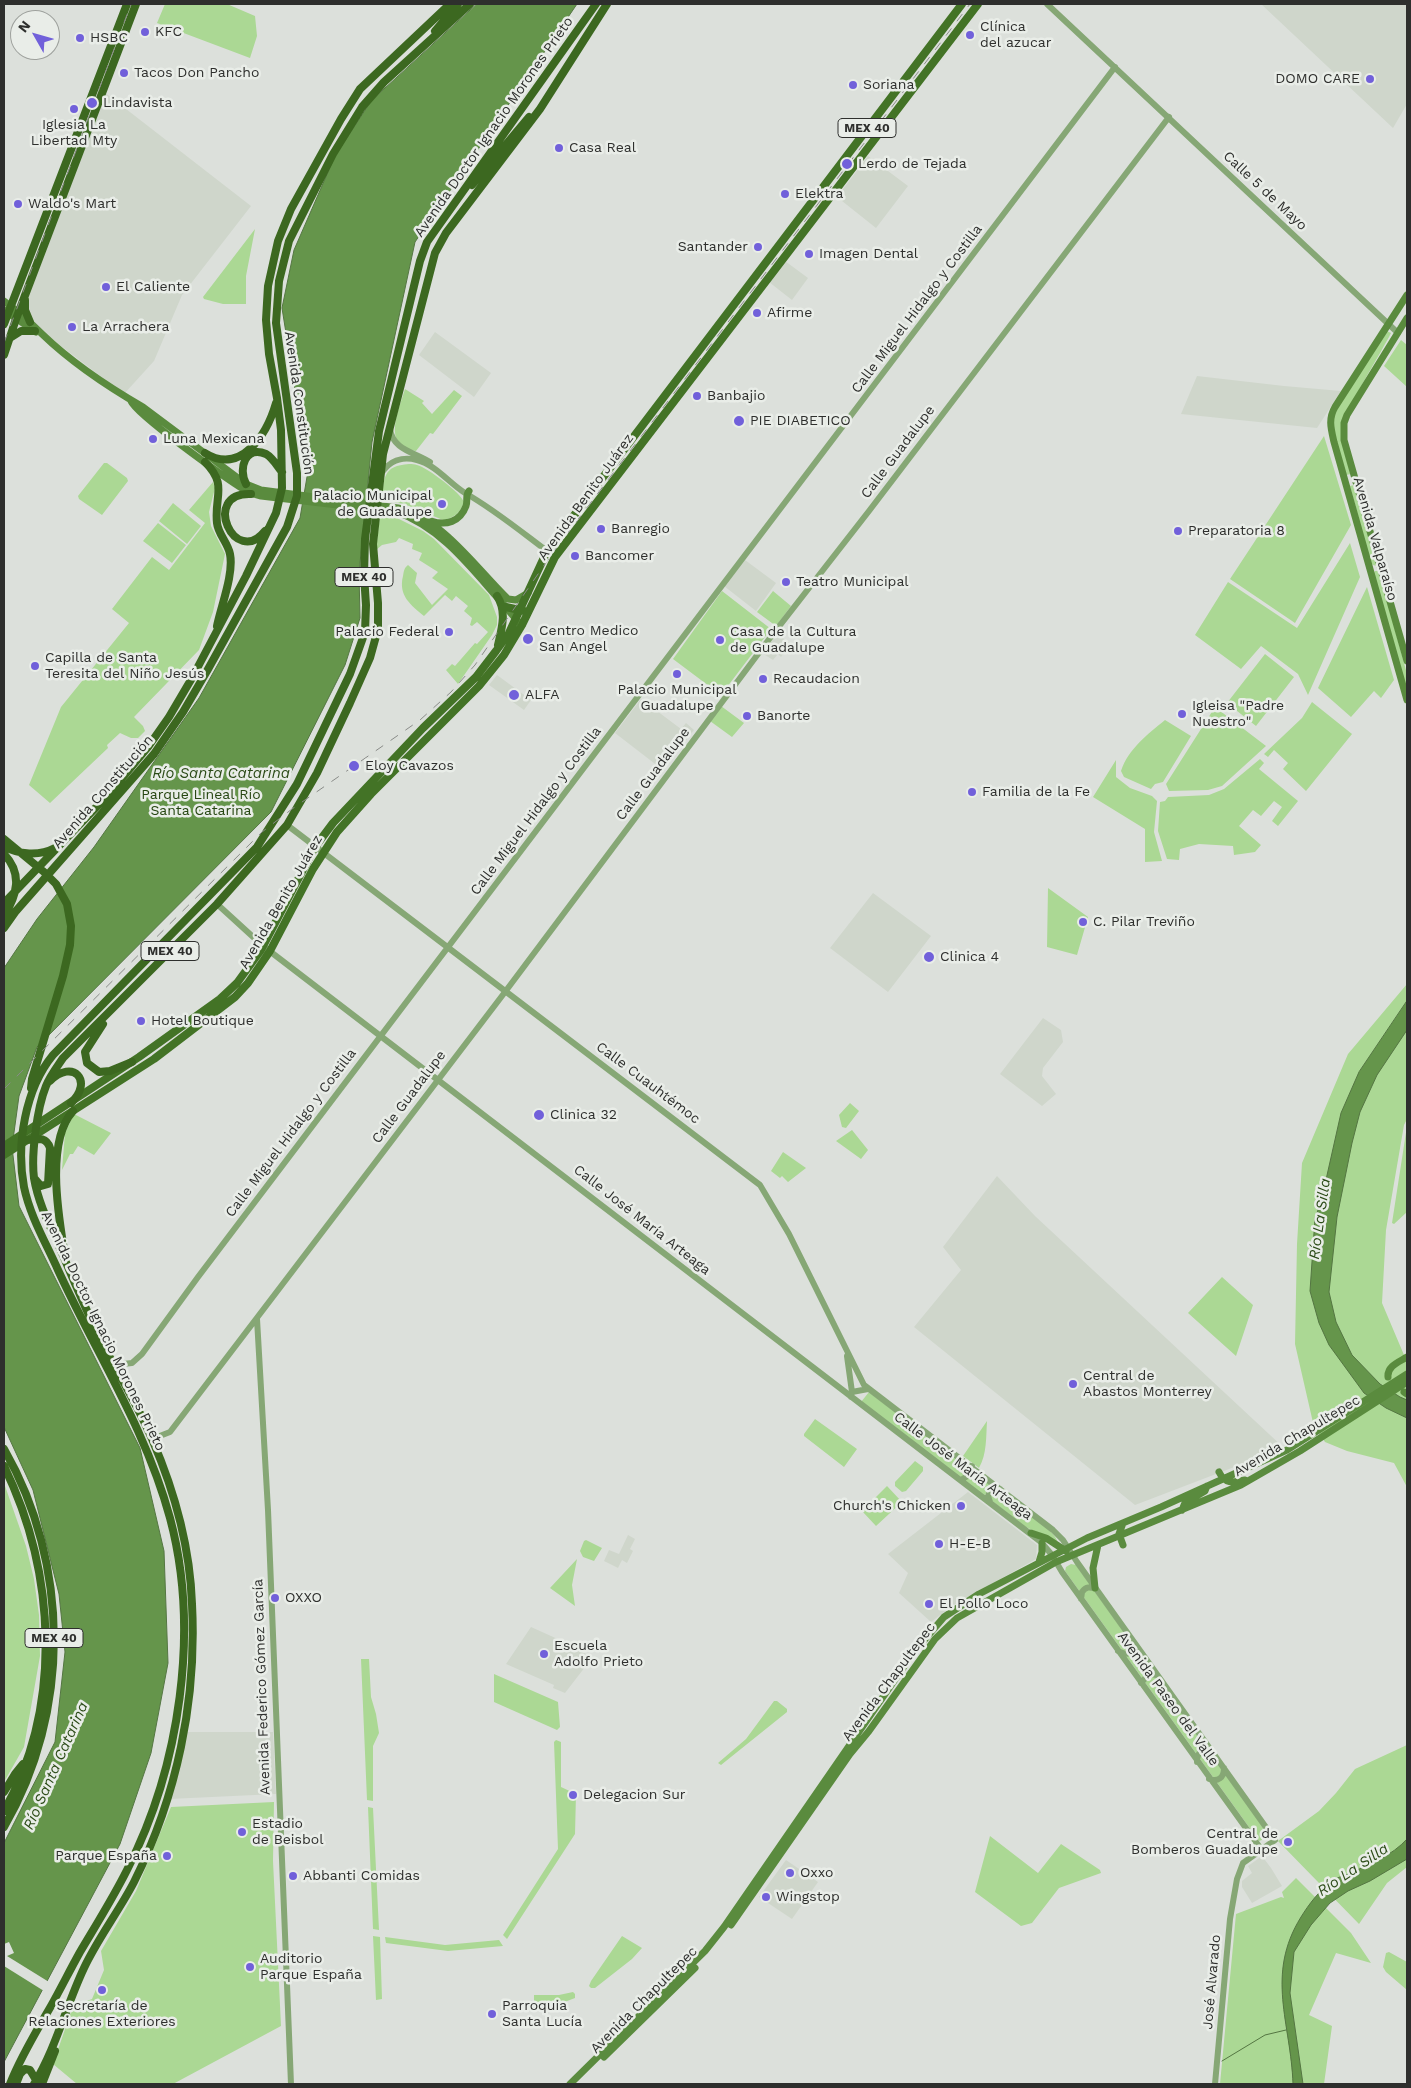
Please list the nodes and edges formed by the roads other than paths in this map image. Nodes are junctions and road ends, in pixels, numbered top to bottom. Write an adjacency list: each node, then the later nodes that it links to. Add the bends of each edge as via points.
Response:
1 (127, 4): 11 (highway)
2 (136, 4): 13 (highway)
3 (450, 4): 32 (highway, Avenida Constitución, via 360,89 286,220 272,263 266,308 267,342)
4 (458, 4): 12 (highway)
5 (470, 4): 12 (highway, Avenida Constitución)
6 (596, 4): 19 (highway, Avenida Doctor Ignacio Morones Prieto / MEX 40)
7 (607, 4): 15 (highway, Avenida Doctor Ignacio Morones Prieto / MEX 40)
8 (962, 4): 46 (main road, Avenida Benito Juárez / MEX 40)
9 (978, 4): 47 (main road, Avenida Benito Juárez / MEX 40)
10 (1047, 4): 14 (street, Calle 5 de Mayo)
11 (120, 23): 13 (highway); 16 (highway)
12 (424, 46): 71 (highway, Avenida Constitución, via 377,89 356,115 293,230 283,260 277,291 276,323 298,481 295,504 287,526 207,671 154,754)
13 (118, 51): 16 (highway); 17 (highway)
14 (1115, 67): 18 (street, Calle 5 de Mayo); 73 (street, Calle Miguel Hidalgo y Costilla)
15 (562, 74): 19 (highway); 34 (highway, Avenida Doctor Ignacio Morones Prieto / MEX 40, via 515,144 438,246 429,270)
16 (98, 81): 17 (highway); 22 (highway)
17 (95, 114): 20 (highway)
18 (1169, 117): 27 (street, Calle 5 de Mayo); 75 (street, Calle Guadalupe, via 764,645)
19 (447, 212): 62 (highway, Avenida Doctor Ignacio Morones Prieto / MEX 40, via 427,242 420,261 379,431 365,539 366,619 360,648 297,784)
20 (25, 295): 23 (highway); 25 (highway, via 25,310)
21 (1407, 296): 27 (main road, Avenida Valparaíso)
22 (6, 308): 23 (main road); 26 (highway)
23 (17, 316): 25 (main road); 28 (main road); 30 (highway)
24 (1407, 318): 29 (main road)
25 (30, 322): 28 (main road)
26 (4, 324)
27 (1388, 324): 29 (street, Calle 5 de Mayo); 57 (main road, Avenida Valparaíso, via 1330,415 1330,429)
28 (38, 332): 30 (highway, via 21,331); 33 (main road)
29 (1398, 333): 56 (main road, Avenida Valparaíso, via 1347,415 1344,440)
30 (10, 338): 31 (highway)
31 (4, 356)
32 (277, 398): 35 (highway, via 269,422 243,455 224,460); 37 (highway, Avenida Constitución)
33 (131, 402): 35 (main road, via 143,407); 36 (main road)
34 (390, 428): 38 (highway, Avenida Doctor Ignacio Morones Prieto / MEX 40); 41 (street, via 392,439 398,446 430,461)
35 (205, 453): 39 (main road)
36 (205, 462): 42 (main road); 54 (highway, via 219,485 217,524 229,549 231,562)
37 (282, 473): 39 (highway, via 271,458 263,453 254,454 242,467); 45 (highway, Avenida Constitución, via 280,501)
38 (380, 475): 41 (street, via 395,461 414,460 427,464); 58 (highway, Avenida Doctor Ignacio Morones Prieto / MEX 40, via 373,544 378,629 372,652 317,773)
39 (246, 484): 40 (main road)
40 (261, 493): 42 (main road); 43 (main road)
41 (469, 493): 44 (main road, via 465,509 453,522 440,524); 46 (street)
42 (252, 494): 45 (highway, via 240,495 229,504 225,519 228,530 240,539 252,540)
43 (398, 510): 44 (main road); 49 (main road, via 435,532)
44 (426, 519): 48 (main road, via 508,599 516,600)
45 (271, 524): 54 (highway, Avenida Constitución)
46 (547, 551): 47 (street); 48 (main road, Avenida Benito Juárez / MEX 40)
47 (555, 557): 51 (main road, Avenida Benito Juárez / MEX 40)
48 (528, 593): 52 (main road, Avenida Benito Juárez / MEX 40)
49 (496, 596): 50 (main road); 55 (main road, via 503,617)
50 (506, 607): 52 (main road)
51 (529, 610): 52 (main road); 53 (main road, Avenida Benito Juárez / MEX 40)
52 (517, 615): 53 (main road); 55 (main road, Avenida Benito Juárez / MEX 40)
53 (522, 625): 64 (main road, Avenida Benito Juárez / MEX 40, via 482,682 358,807)
54 (215, 636): 60 (highway, Avenida Constitución, via 160,730 108,795)
55 (496, 651): 63 (main road, Avenida Benito Juárez / MEX 40, via 474,680 347,807)
56 (1407, 661)
57 (1407, 700)
58 (287, 825): 63 (street, Calle Cuauhtémoc); 67 (highway, Avenida Doctor Ignacio Morones Prieto / MEX 40)
59 (4, 839): 83 (highway, via 56,884 67,904 71,926 63,976 32,1079)
60 (63, 843): 61 (highway, via 37,853 16,852); 68 (highway, Avenida Constitución)
61 (4, 846)
62 (257, 847): 67 (highway); 83 (highway, Avenida Doctor Ignacio Morones Prieto / MEX 40, via 53,1055)
63 (315, 847): 64 (street, Calle Cuauhtémoc); 72 (main road, Avenida Benito Juárez / MEX 40)
64 (322, 852): 73 (street, Calle Cuauhtémoc); 74 (main road, Avenida Benito Juárez / MEX 40)
65 (4, 854): 70 (highway, via 14,869 17,888)
66 (4, 860): 68 (highway, via 12,879)
67 (229, 891): 69 (highway, Avenida Doctor Ignacio Morones Prieto / MEX 40)
68 (4, 903)
69 (217, 904): 72 (street, Calle José María Arteaga); 76 (highway, Avenida Doctor Ignacio Morones Prieto / MEX 40)
70 (4, 916)
71 (4, 928)
72 (263, 946): 74 (street, Calle José María Arteaga); 78 (main road, Avenida Benito Juárez / MEX 40, via 237,983 220,999)
73 (448, 948): 75 (street, Calle Cuauhtémoc); 77 (street, Calle Miguel Hidalgo y Costilla)
74 (270, 952): 77 (street, Calle José María Arteaga); 79 (main road, Avenida Benito Juárez / MEX 40, via 248,983 226,1006)
75 (505, 992): 81 (street, Calle Guadalupe); 91 (street, Calle Cuauhtémoc, via 760,1185 789,1234)
76 (111, 1012): 80 (highway, via 85,1052 87,1064 95,1071 103,1072); 82 (highway, Avenida Doctor Ignacio Morones Prieto / MEX 40, via 55,1068)
77 (381, 1036): 81 (street, Calle José María Arteaga); 93 (street, Calle Miguel Hidalgo y Costilla, via 139,1358 132,1363)
78 (154, 1046): 79 (main road); 80 (main road, Avenida Benito Juárez / MEX 40)
79 (154, 1059): 84 (main road, Avenida Benito Juárez / MEX 40)
80 (132, 1062): 84 (main road, Avenida Benito Juárez / MEX 40)
81 (437, 1079): 90 (street, Calle Guadalupe); 98 (street, Calle José María Arteaga)
82 (47, 1084): 84 (highway, via 62,1072 76,1074 82,1087); 88 (highway, Avenida Doctor Ignacio Morones Prieto / MEX 40, via 34,1149)
83 (32, 1095): 101 (highway, Avenida Doctor Ignacio Morones Prieto / MEX 40, via 22,1153 29,1205 72,1301)
84 (72, 1107): 85 (main road, Avenida Benito Juárez / MEX 40); 86 (main road, Avenida Benito Juárez / MEX 40, via 52,1115); 89 (highway, via 60,1138 56,1191)
85 (27, 1140): 87 (main road, MEX 40); 88 (highway, via 44,1140 50,1148 48,1184 42,1186)
86 (4, 1146)
87 (4, 1156)
88 (34, 1178): 89 (highway, Avenida Doctor Ignacio Morones Prieto / MEX 40)
89 (66, 1262): 93 (highway, Avenida Doctor Ignacio Morones Prieto / MEX 40)
90 (257, 1319): 102 (street, Calle Guadalupe, via 170,1432); 152 (street, Avenida Federico Gómez García, via 268,1510)
91 (846, 1350): 97 (street, Calle Cuauhtémoc); 98 (street)
92 (1407, 1358): 95 (main road, via 1390,1368)
93 (114, 1365): 99 (highway, Avenida Doctor Ignacio Morones Prieto / MEX 40)
94 (1407, 1374): 108 (main road, Avenida Chapultepec, via 1287,1450)
95 (1388, 1378)
96 (1407, 1382): 107 (main road, Avenida Chapultepec)
97 (868, 1388): 98 (street); 100 (street, Calle Cuauhtémoc)
98 (852, 1394): 109 (street, Calle José María Arteaga)
99 (134, 1401): 101 (highway); 102 (highway, Avenida Doctor Ignacio Morones Prieto / MEX 40)
100 (918, 1426): 105 (street, Calle José María Arteaga)
101 (141, 1435): 129 (highway, Avenida Doctor Ignacio Morones Prieto / MEX 40, via 173,1532)
102 (152, 1439): 125 (highway, Avenida Doctor Ignacio Morones Prieto / MEX 40, via 169,1481 181,1524)
103 (4, 1449): 146 (highway, MEX 40, via 27,1497 41,1540 50,1584 54,1630 52,1675 42,1734 28,1776)
104 (4, 1466): 140 (highway, MEX 40, via 29,1530 45,1616 43,1690)
105 (972, 1466): 109 (street, via 969,1475); 111 (street, Calle José María Arteaga)
106 (1218, 1472): 108 (main road)
107 (1255, 1478): 108 (main road, via 1228,1482); 113 (main road, Avenida Chapultepec)
108 (1222, 1479): 110 (main road, Avenida Chapultepec)
109 (961, 1480): 112 (street, Calle José María Arteaga)
110 (1207, 1485): 113 (main road, via 1205,1491 1185,1503); 114 (main road, Avenida Chapultepec)
111 (1000, 1489): 112 (street, via 990,1491); 120 (street, Calle José María Arteaga, via 1053,1530)
112 (990, 1502): 115 (street, Calle José María Arteaga)
113 (1182, 1510): 116 (main road, Avenida Chapultepec)
114 (1123, 1523): 116 (main road); 120 (main road, Avenida Chapultepec)
115 (1031, 1534): 117 (street, Calle José María Arteaga); 120 (main road)
116 (1120, 1536): 118 (main road, Avenida Chapultepec); 119 (main road)
117 (1042, 1543): 122 (street, Calle José María Arteaga); 123 (main road)
118 (1098, 1545): 121 (main road, Avenida Chapultepec); 124 (main road, via 1093,1568)
119 (1123, 1545)
120 (1066, 1548): 121 (main road); 122 (main road, Avenida Chapultepec)
121 (1073, 1555): 122 (main road, Avenida Chapultepec); 124 (street, Avenida Paseo del Valle)
122 (1054, 1558): 123 (main road, Avenida Chapultepec); 127 (street, Avenida Paseo del Valle); 128 (main road, Avenida Chapultepec)
123 (1039, 1562): 126 (main road, Avenida Chapultepec)
124 (1095, 1588): 127 (street, via 1085,1588); 131 (street, Avenida Paseo del Valle)
125 (191, 1590): 129 (highway); 137 (highway, Avenida Doctor Ignacio Morones Prieto / MEX 40)
126 (978, 1594): 128 (main road, via 979,1598); 132 (main road, Avenida Chapultepec, via 944,1617)
127 (1081, 1600): 134 (street, Avenida Paseo del Valle)
128 (968, 1610): 133 (main road, Avenida Chapultepec, via 948,1625)
129 (183, 1622): 130 (highway, Avenida Doctor Ignacio Morones Prieto / MEX 40)
130 (183, 1633): 137 (highway); 150 (highway, Avenida Doctor Ignacio Morones Prieto / MEX 40, via 172,1743 153,1809 127,1870 24,2050)
131 (1134, 1642): 134 (street, via 1133,1650 1127,1654); 136 (street, Avenida Paseo del Valle)
132 (919, 1646): 133 (main road); 135 (main road); 153 (main road, Avenida Chapultepec, via 705,1951)
133 (928, 1647): 135 (main road, Avenida Chapultepec)
134 (1117, 1650): 138 (street, Avenida Paseo del Valle)
135 (914, 1668): 154 (main road, Avenida Chapultepec, via 714,1946)
136 (1158, 1675): 138 (street, via 1149,1674); 139 (street, Avenida Paseo del Valle)
137 (191, 1680): 149 (highway, Avenida Doctor Ignacio Morones Prieto / MEX 40, via 176,1770 159,1824 134,1882 85,1967)
138 (1141, 1683): 141 (street, Avenida Paseo del Valle)
139 (1212, 1751): 141 (street, via 1201,1751); 142 (street, Avenida Paseo del Valle)
140 (26, 1760): 144 (highway); 145 (highway, MEX 40)
141 (1197, 1762): 143 (street, Avenida Paseo del Valle)
142 (1224, 1768): 143 (street, via 1220,1778); 147 (street, Avenida Paseo del Valle)
143 (1209, 1779): 148 (street, Avenida Paseo del Valle)
144 (4, 1792)
145 (4, 1811)
146 (4, 1827)
147 (1275, 1840): 148 (street, José Alvarado)
148 (1261, 1849): 155 (street, José Alvarado, via 1242,1864 1236,1882)
149 (39, 2083): 151 (highway, via 25,2068)
150 (10, 2084)
151 (16, 2084)
152 (291, 2084)
153 (570, 2084)
154 (576, 2084)
155 (1215, 2084)

